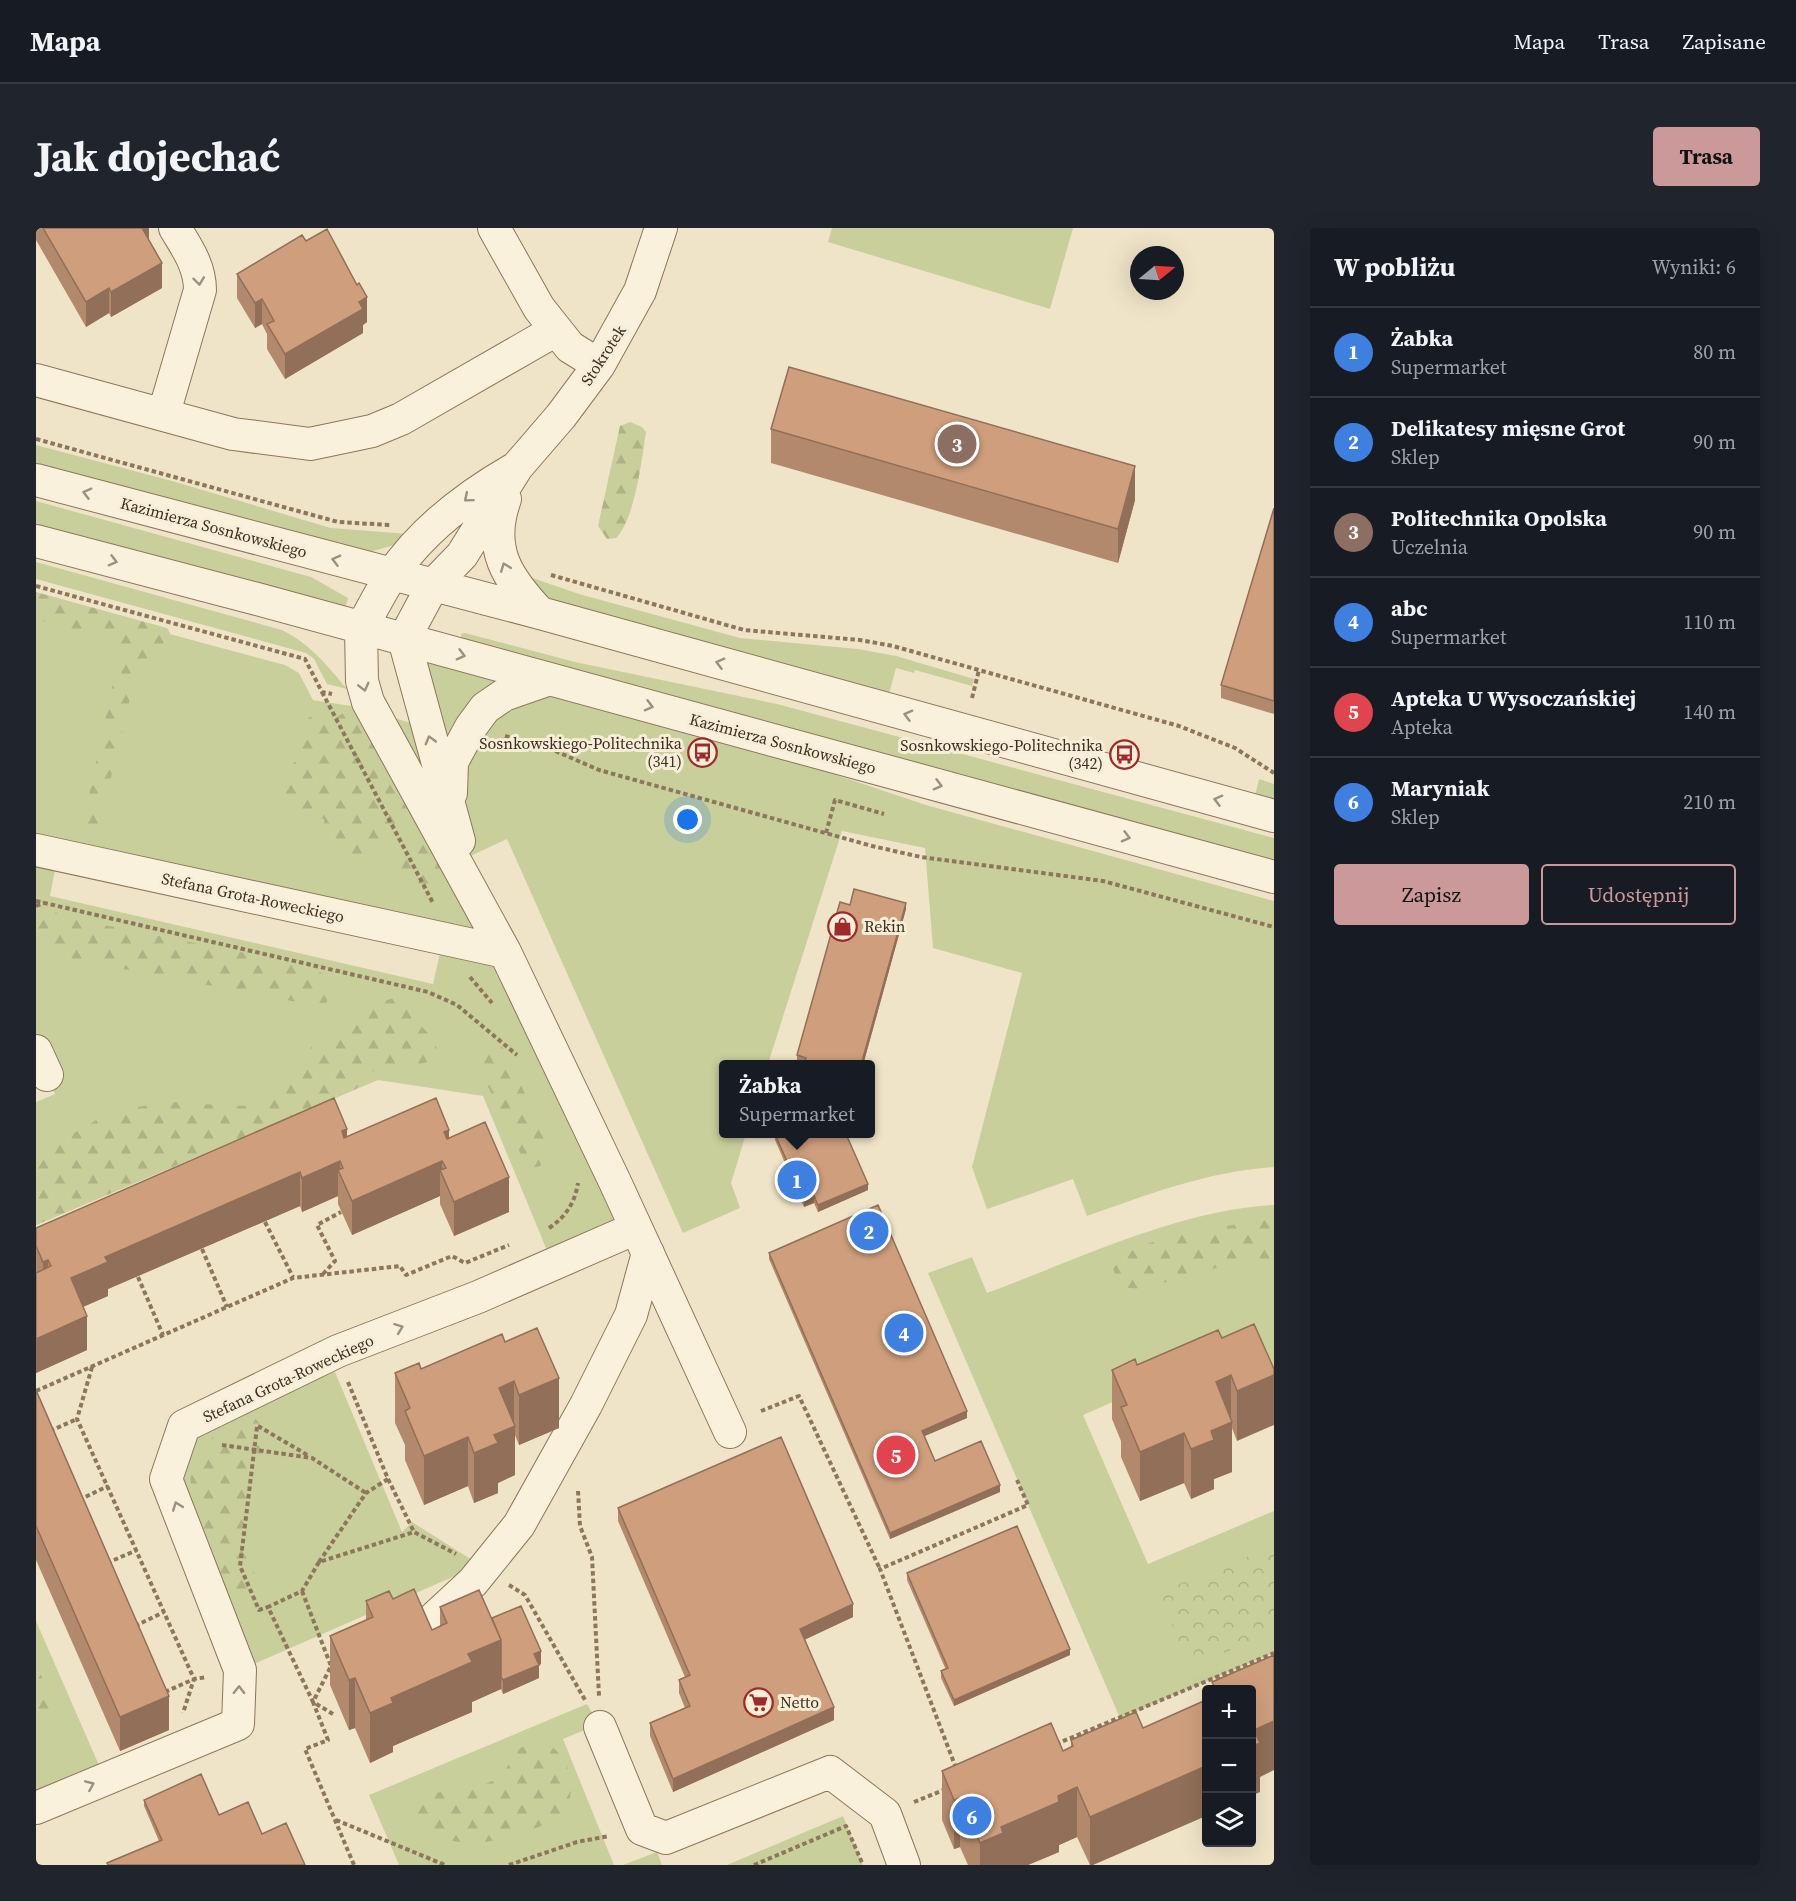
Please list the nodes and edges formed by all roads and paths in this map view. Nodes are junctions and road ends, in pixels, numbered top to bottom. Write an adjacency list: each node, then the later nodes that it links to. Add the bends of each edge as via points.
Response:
1 (175, 228): 7 (street, one-way to 7, via 195,262 200,290)
2 (494, 228): 4 (street, via 539,308)
3 (661, 228): 5 (street, Stokrotek, via 640,291)
4 (556, 330): 5 (street, via 570,347); 7 (street, via 400,418 343,439 310,444 279,442 233,434)
5 (598, 366): 9 (street, Stokrotek)
6 (36, 380): 7 (street)
7 (164, 413)
8 (36, 439): 11 (path, via 338,522 418,526)
9 (517, 467): 11 (street, Stokrotek, one-way to 11, via 473,493); 13 (street, Stokrotek, via 498,524); 15 (street, Stokrotek, via 462,555)
10 (36, 480): 14 (street, Kazimierza Sosnkowskiego, one-way to 10)
11 (428, 532): 14 (street, Stokrotek)
12 (36, 541): 18 (street, Kazimierza Sosnkowskiego, one-way to 18)
13 (503, 564): 17 (street, Stokrotek, one-way to 13, via 521,593); 20 (path, via 514,562 744,630 876,642)
14 (392, 575): 15 (street, Kazimierza Sosnkowskiego); 18 (street)
15 (433, 585): 17 (street, Kazimierza Sosnkowskiego); 19 (street)
16 (36, 586): 22 (path, via 305,659)
17 (540, 613): 29 (street, Kazimierza Sosnkowskiego, one-way to 17)
18 (361, 629): 19 (street, Kazimierza Sosnkowskiego); 23 (street, one-way to 23, via 362,681)
19 (404, 639): 21 (street, Kazimierza Sosnkowskiego, one-way to 21); 28 (street, one-way to 19)
20 (979, 670): 24 (path); 26 (path, via 1179,726 1235,748)
21 (550, 680): 25 (street, via 504,695 486,708); 32 (street, Kazimierza Sosnkowskiego, one-way to 32)
22 (322, 692): 23 (path); 38 (path)
23 (368, 702): 33 (street)
24 (971, 702)
25 (471, 727): 28 (street, via 452,762); 30 (path, via 554,750 599,770)
26 (1274, 772)
27 (884, 814): 30 (path, via 835,800)
28 (451, 815): 33 (street)
29 (1274, 816)
30 (826, 833): 37 (path, via 921,857 1103,881)
31 (36, 850): 38 (street, Stefana Grota-Roweckiego)
32 (1274, 877)
33 (476, 897): 39 (street)
34 (36, 900): 35 (path)
35 (45, 903): 36 (path); 41 (path, via 428,992 457,1005 525,1062)
36 (36, 906)
37 (1274, 927)
38 (453, 941): 39 (street, Stefana Grota-Roweckiego); 40 (path, via 471,980)
39 (505, 952): 46 (street)
40 (500, 1012)
41 (515, 1042)
42 (579, 1174): 45 (path, via 571,1205)
43 (341, 1212): 49 (path, via 317,1225 335,1262)
44 (265, 1222): 51 (path)
45 (546, 1230)
46 (642, 1241): 61 (street); 81 (street, via 631,1315 586,1405 519,1524 473,1581); 93 (street, Stefana Grota-Roweckiego, one-way to 46, via 238,1724 240,1670 166,1479 184,1426 338,1351)
47 (516, 1242): 49 (path, via 465,1263 452,1256 406,1275 400,1266)
48 (202, 1249): 52 (path)
49 (323, 1274): 51 (path)
50 (138, 1277): 53 (path)
51 (293, 1278): 52 (path)
52 (227, 1307): 53 (path)
53 (163, 1335): 54 (path)
54 (92, 1367): 56 (path); 59 (path)
55 (345, 1377): 65 (path)
56 (36, 1391)
57 (761, 1411): 76 (path, via 799,1396)
58 (259, 1414): 60 (path)
59 (77, 1419): 62 (path); 68 (path)
60 (257, 1425): 63 (path); 64 (path)
61 (730, 1432)
62 (41, 1435)
63 (253, 1447): 64 (path); 79 (path, via 240,1566 259,1610)
64 (312, 1458): 69 (path)
65 (388, 1479): 69 (path); 71 (path)
66 (1017, 1480): 76 (path, via 1028,1505)
67 (579, 1485): 89 (path, via 576,1496 580,1526 592,1557)
68 (108, 1486): 70 (path); 72 (path)
69 (366, 1492): 74 (path)
70 (71, 1503)
71 (414, 1532): 73 (path); 74 (path)
72 (137, 1550): 75 (path); 80 (path)
73 (460, 1556)
74 (319, 1562): 78 (path)
75 (98, 1568)
76 (880, 1569): 91 (path)
77 (507, 1583): 89 (path, via 525,1595)
78 (302, 1591): 79 (path); 85 (path)
79 (268, 1607): 87 (path)
80 (164, 1612): 82 (path); 86 (path)
81 (432, 1620)
82 (127, 1629)
83 (1274, 1653): 90 (path)
84 (338, 1665): 85 (path)
85 (331, 1666): 87 (path)
86 (194, 1679)
87 (313, 1702): 88 (path); 95 (path, via 328,1740 306,1749)
88 (333, 1714)
89 (600, 1727): 96 (street)
90 (1051, 1747)
91 (957, 1773)
92 (952, 1787): 94 (path)
93 (36, 1808)
94 (885, 1814): 96 (street, via 830,1772 666,1838); 102 (street)
95 (335, 1820): 97 (path); 98 (path)
96 (642, 1829): 99 (path, via 577,1842)
97 (354, 1865)
98 (445, 1865)
99 (509, 1865)
100 (754, 1865): 101 (path, via 846,1826)
101 (863, 1865)
102 (904, 1865)

